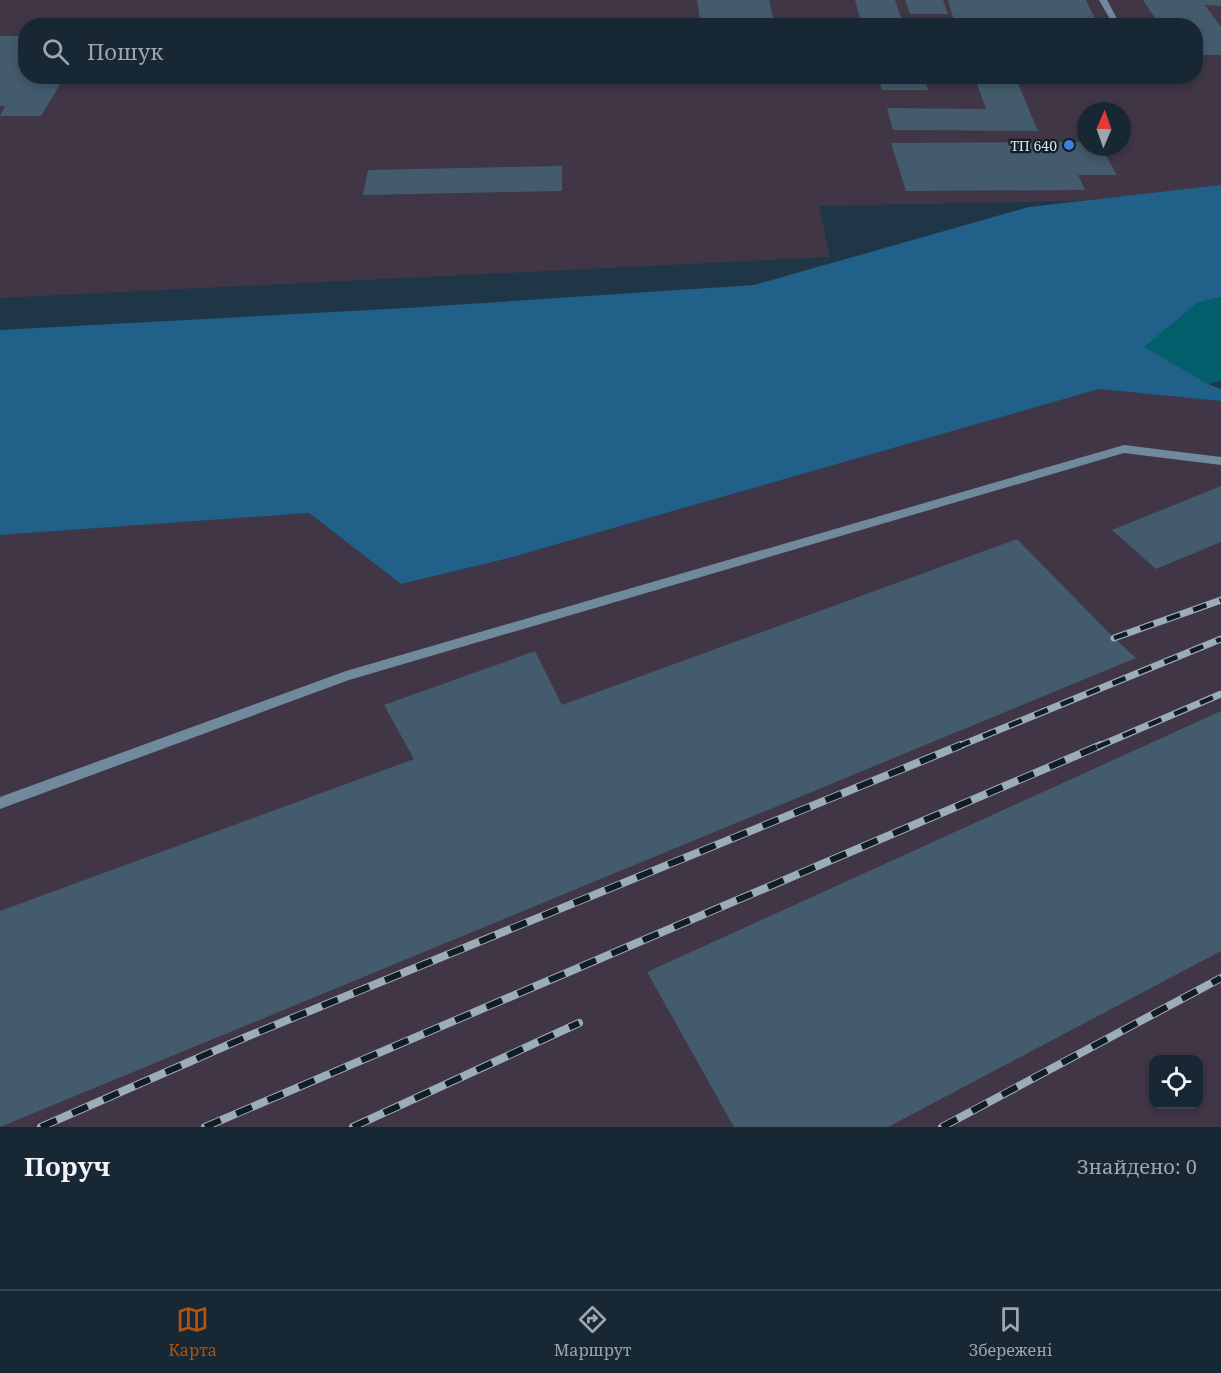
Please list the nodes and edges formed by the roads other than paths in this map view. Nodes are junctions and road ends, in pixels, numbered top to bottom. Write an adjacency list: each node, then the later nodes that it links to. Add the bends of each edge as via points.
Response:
1 (1103, 0): 2 (street)
2 (1113, 18)
3 (1221, 461): 4 (street, via 1124,449 346,676)
4 (0, 803)

